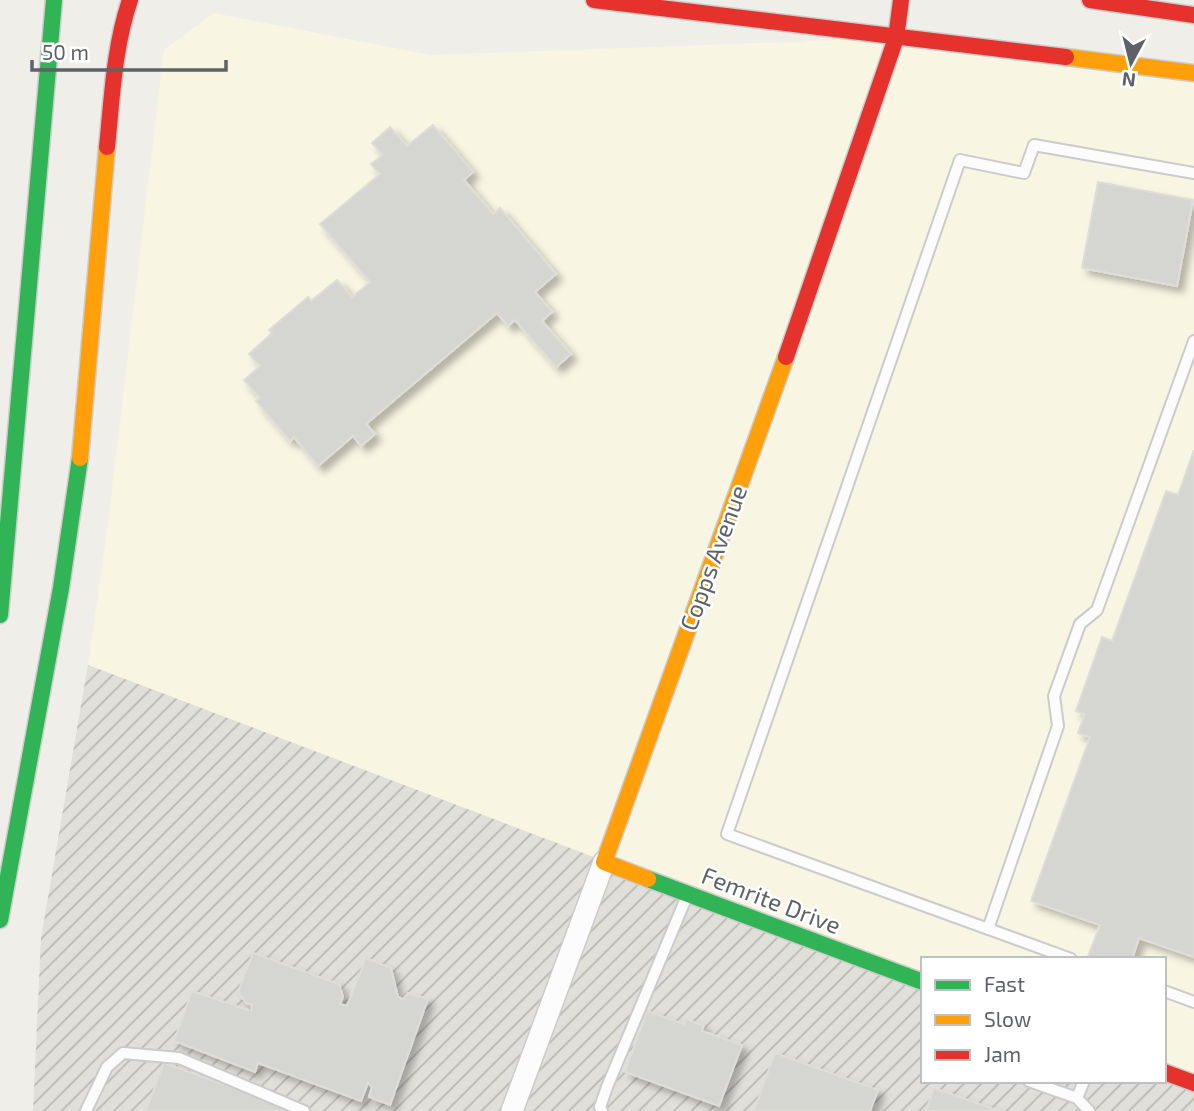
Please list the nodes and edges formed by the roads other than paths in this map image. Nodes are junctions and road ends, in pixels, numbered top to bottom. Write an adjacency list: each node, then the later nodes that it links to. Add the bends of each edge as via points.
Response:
1 (54, 0): 12 (street)
2 (131, 0): 16 (street, via 122,23 114,73 75,492 57,615)
3 (594, 0): 7 (street)
4 (901, 0): 7 (street, Copps Avenue)
5 (1090, 0): 6 (street)
6 (1186, 9)
7 (896, 38): 8 (street); 14 (street, Copps Avenue)
8 (1194, 73)
9 (1194, 173): 17 (lane, via 1034,145 1024,173 960,160 727,834)
10 (1194, 341): 17 (lane, via 1097,610 1080,624 1054,696 1058,726)
11 (0, 419): 12 (street)
12 (12, 472): 13 (street)
13 (0, 615)
14 (604, 862): 15 (street, Femrite Drive); 29 (street, Copps Avenue)
15 (688, 894): 19 (street, Femrite Drive); 30 (lane, via 607,1087)
16 (0, 920)
17 (988, 929): 18 (lane)
18 (1065, 957)
19 (921, 981)
20 (1166, 992): 21 (lane)
21 (1194, 1002)
22 (1166, 1073): 25 (street)
23 (1035, 1083): 26 (lane)
24 (1083, 1083): 26 (lane)
25 (1194, 1083)
26 (1077, 1098): 31 (lane)
27 (86, 1111): 28 (lane, via 107,1068 123,1053 179,1058)
28 (304, 1111)
29 (512, 1111)
30 (602, 1111)
31 (1089, 1111)

